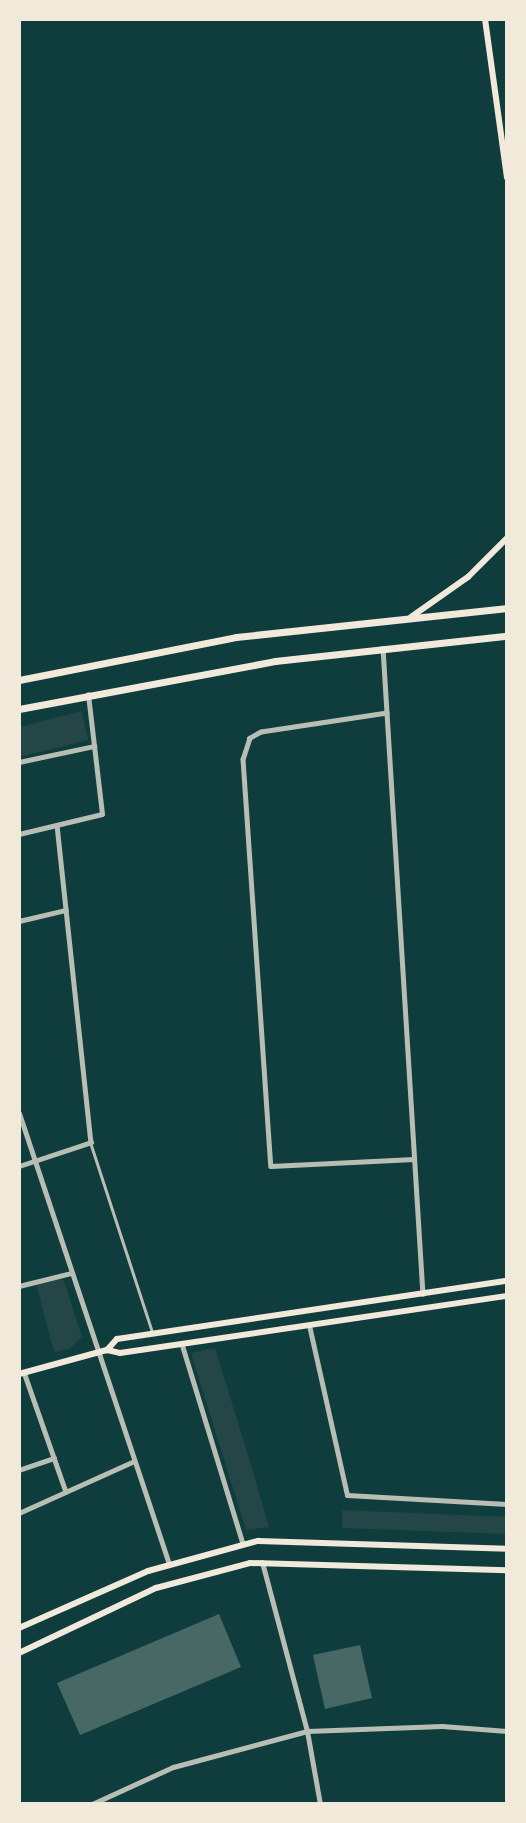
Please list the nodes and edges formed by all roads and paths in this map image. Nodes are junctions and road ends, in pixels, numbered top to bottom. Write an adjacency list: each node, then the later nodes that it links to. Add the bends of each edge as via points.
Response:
1 (485, 19): 2 (main road)
2 (507, 177)
3 (507, 538): 5 (main road, via 468,577)
4 (507, 608): 5 (highway)
5 (411, 617): 8 (highway, via 236,637)
6 (507, 636): 7 (highway)
7 (383, 647): 9 (highway); 11 (street)
8 (19, 680)
9 (88, 695): 10 (highway); 12 (street)
10 (19, 709)
11 (387, 713): 20 (street); 20 (street, via 261,732 250,738 243,759 271,1166)
12 (94, 746): 13 (street); 14 (street, via 102,814)
13 (19, 762)
14 (57, 825): 15 (street); 16 (street)
15 (19, 834)
16 (66, 910): 17 (street); 19 (street)
17 (19, 921)
18 (19, 1112): 21 (street)
19 (91, 1142): 21 (street); 29 (street)
20 (414, 1159): 26 (street)
21 (34, 1162): 22 (street); 23 (street)
22 (19, 1166)
23 (71, 1273): 25 (street); 32 (street)
24 (507, 1281): 26 (main road)
25 (19, 1286)
26 (423, 1294): 29 (main road)
27 (507, 1296): 28 (main road)
28 (309, 1325): 30 (main road); 38 (street, via 347,1495)
29 (153, 1334): 31 (main road, via 117,1339)
30 (182, 1344): 31 (main road, via 120,1353); 40 (street)
31 (107, 1350): 32 (main road)
32 (98, 1352): 33 (main road); 35 (street)
33 (22, 1373): 34 (street)
34 (54, 1458): 36 (street); 37 (street)
35 (134, 1461): 37 (street); 43 (street)
36 (19, 1471)
37 (66, 1492): 39 (street)
38 (507, 1504)
39 (19, 1513)
40 (243, 1544): 41 (main road, via 279,1540); 43 (main road)
41 (507, 1549)
42 (262, 1561): 44 (main road); 46 (main road, via 156,1588); 47 (street)
43 (169, 1564): 45 (main road)
44 (507, 1570)
45 (19, 1628)
46 (19, 1653)
47 (307, 1731): 48 (street, via 442,1726); 49 (street, via 173,1767); 50 (street)
48 (507, 1731)
49 (92, 1804)
50 (320, 1804)

